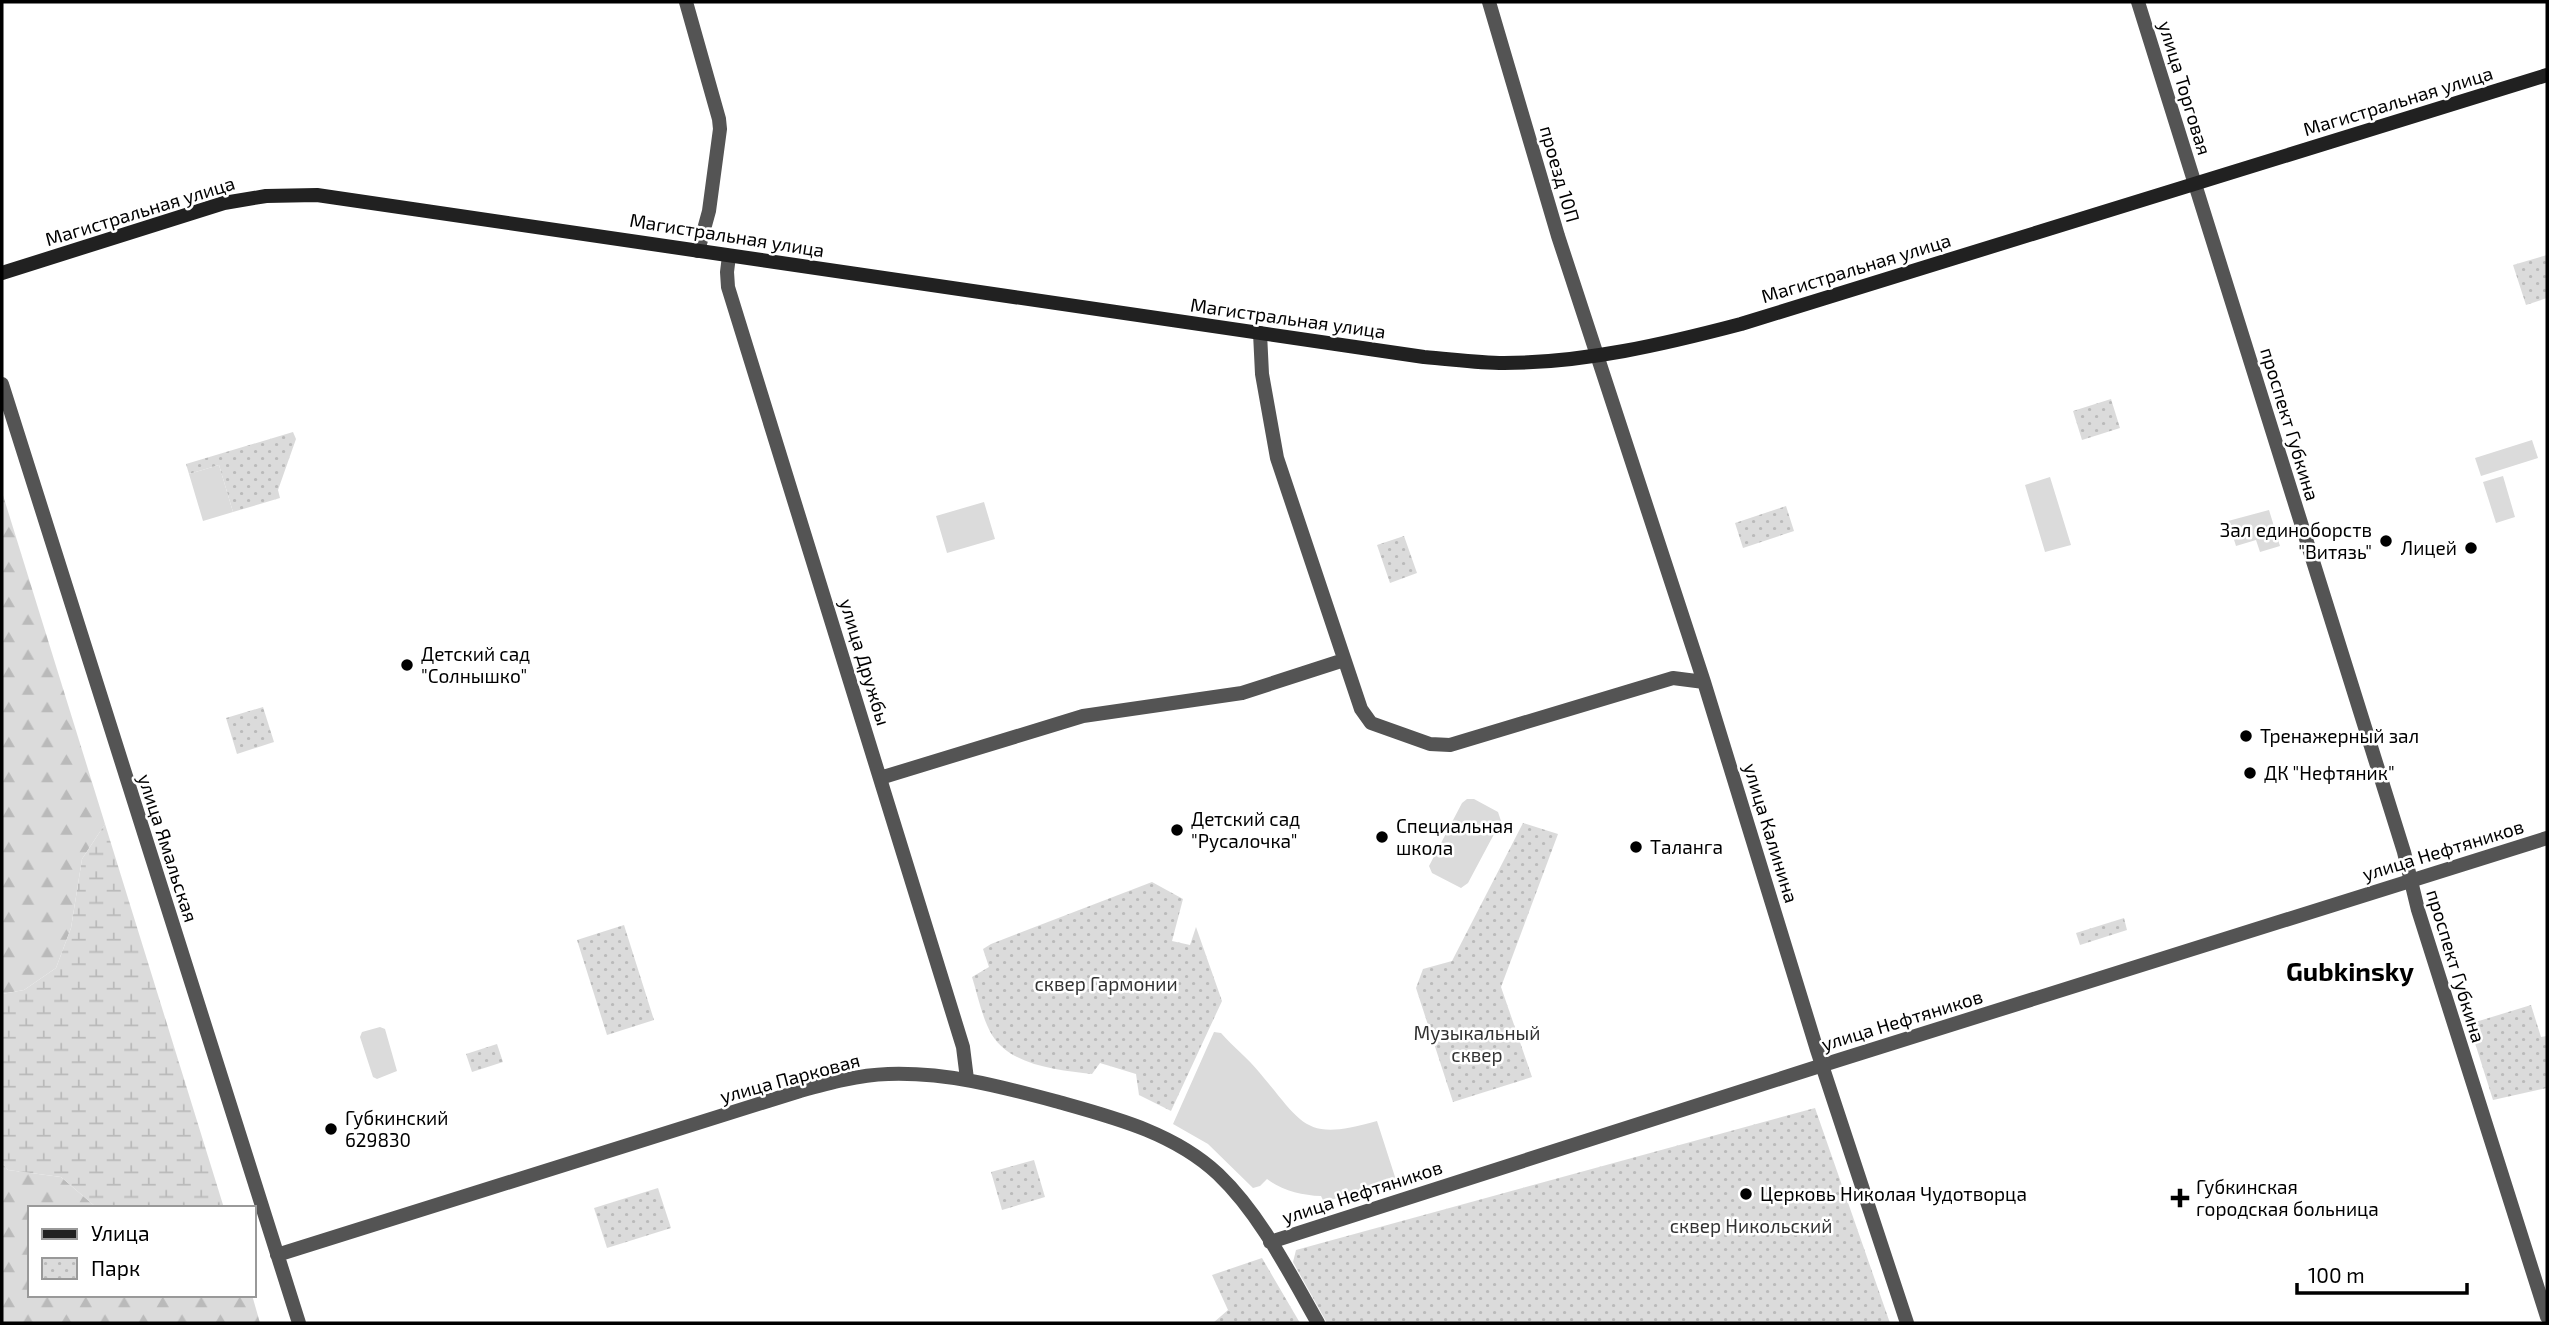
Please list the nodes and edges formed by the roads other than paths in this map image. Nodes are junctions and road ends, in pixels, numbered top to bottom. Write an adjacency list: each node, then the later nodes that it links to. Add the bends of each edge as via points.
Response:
1 (686, 2): 6 (street, via 720,129 709,211)
2 (1489, 2): 10 (street, проезд 10П)
3 (2138, 2): 5 (street, улица Торговая)
4 (2547, 75): 5 (main road, Магистральная улица)
5 (2194, 185): 10 (main road, Магистральная улица, via 1741,324); 16 (street, проспект Губкина)
6 (698, 251): 7 (main road, Магистральная улица); 8 (main road, Магистральная улица, via 341,197 289,194 224,203)
7 (729, 256): 9 (main road, Магистральная улица); 14 (street, улица Дружбы, via 728,287)
8 (2, 274)
9 (1260, 333): 10 (main road, Магистральная улица, via 1465,361 1505,363); 12 (street, via 1273,445)
10 (1596, 355): 13 (street, улица Калинина)
11 (2, 384): 20 (street, улица Ямальская)
12 (1344, 660): 13 (street, via 1361,709 1371,723 1440,745 1461,743 1673,678); 14 (street, via 1242,693 1083,716)
13 (1704, 682): 17 (street, улица Калинина)
14 (880, 778): 18 (street, улица Дружбы, via 963,1047)
15 (2547, 838): 16 (street, улица Нефтяников)
16 (2410, 881): 17 (street, улица Нефтяников); 21 (street, проспект Губкина)
17 (1823, 1065): 19 (street, улица Нефтяников); 24 (street, улица Калинина)
18 (967, 1079): 19 (street, улица Парковая, via 1104,1115 1176,1143 1229,1185); 20 (street, улица Парковая, via 887,1074 834,1082)
19 (1270, 1242): 23 (street, улица Парковая)
20 (278, 1255): 22 (street, улица Ямальская)
21 (2547, 1317)
22 (299, 1323)
23 (1318, 1323)
24 (1907, 1323)

